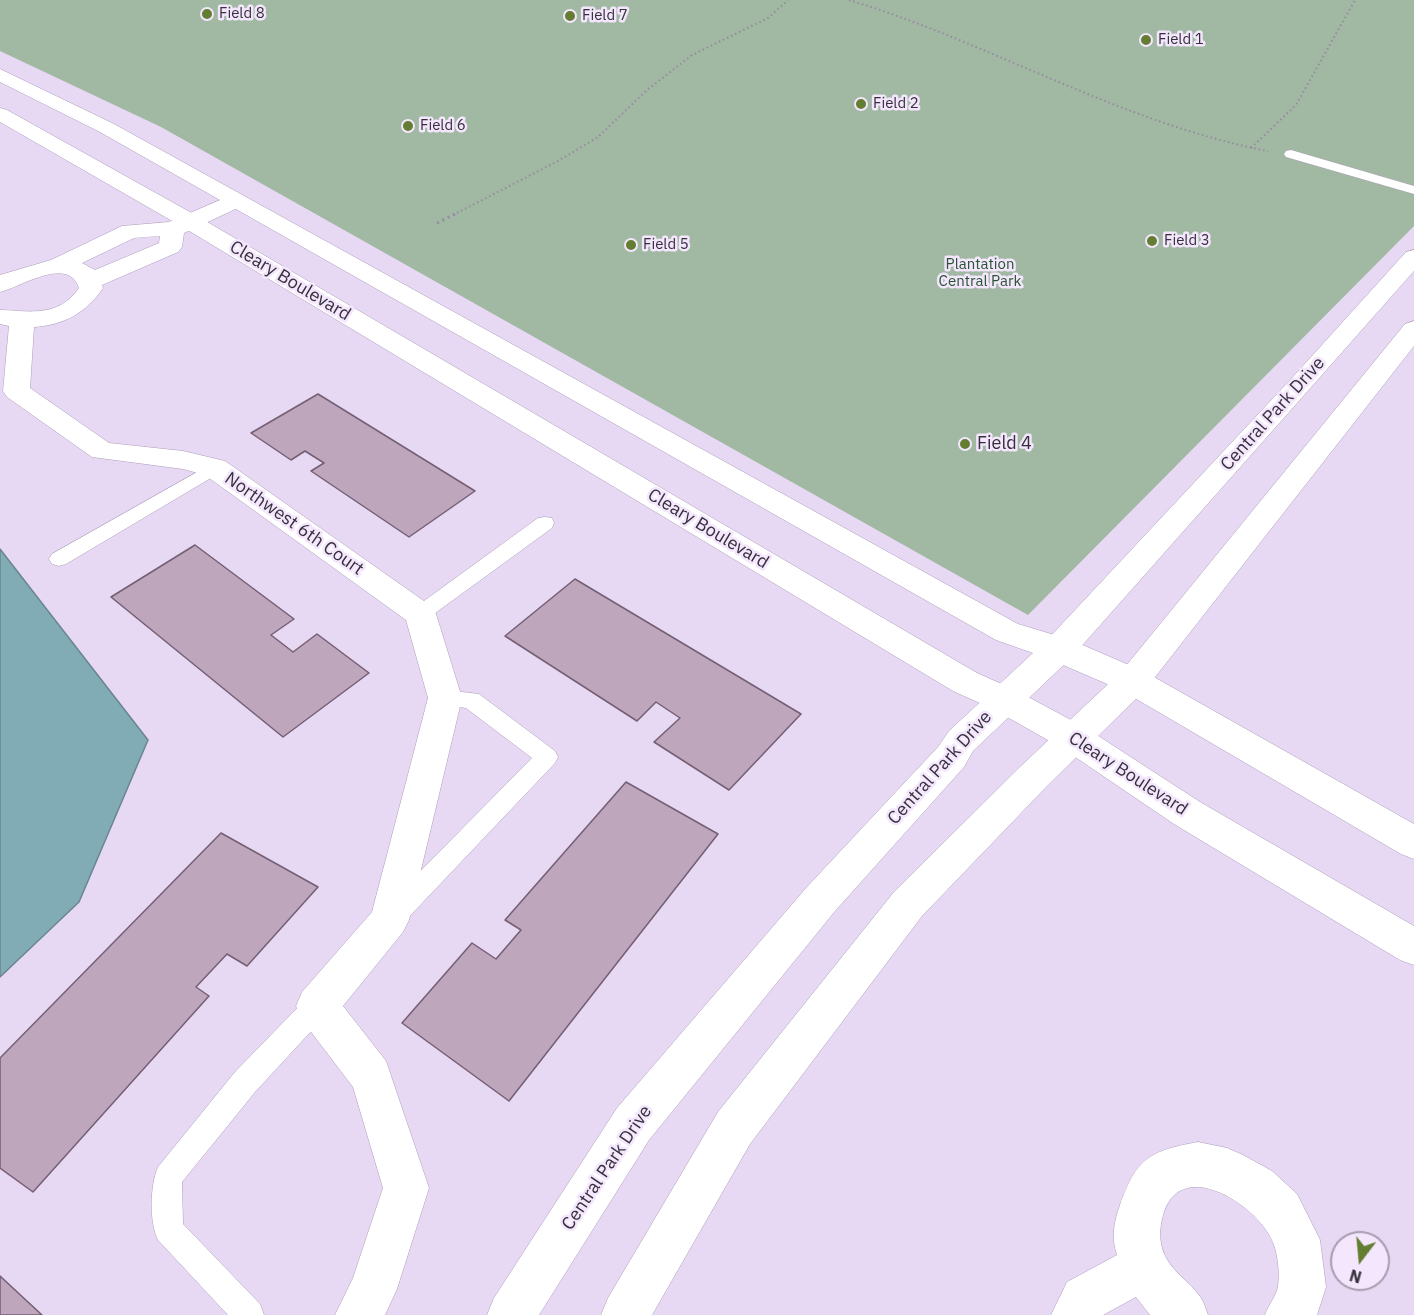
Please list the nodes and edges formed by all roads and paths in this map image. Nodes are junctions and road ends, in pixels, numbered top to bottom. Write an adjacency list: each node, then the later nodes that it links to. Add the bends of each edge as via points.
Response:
1 (788, 0): 10 (path, via 768,18 692,54 598,137)
2 (849, 0): 6 (path, via 892,11 1117,106)
3 (1355, 0): 6 (path, via 1296,105)
4 (0, 75): 9 (street, via 107,128)
5 (0, 114): 11 (street, Cleary Boulevard)
6 (1251, 148): 7 (path)
7 (1291, 154): 8 (lane)
8 (1414, 190)
9 (234, 201): 11 (street); 22 (street, via 1007,632)
10 (437, 223)
11 (181, 225): 13 (street, via 130,231); 14 (street, via 170,247); 25 (street, Cleary Boulevard, via 965,682)
12 (1414, 257): 22 (street, Central Park Drive)
13 (56, 267): 14 (street, via 79,270); 15 (street, via 24,273)
14 (90, 280): 16 (street, via 87,296 67,310 38,319)
15 (0, 285)
16 (6, 318): 18 (street, Northwest 6th Court, via 16,391 102,451 183,460)
17 (1414, 329): 23 (street)
18 (214, 468): 20 (lane); 21 (street, Northwest 6th Court)
19 (545, 523): 21 (lane)
20 (59, 559)
21 (420, 614): 24 (street)
22 (1059, 649): 23 (street); 25 (street, Central Park Drive)
23 (1133, 681): 26 (street); 27 (street)
24 (445, 698): 28 (street); 28 (lane, via 471,700 547,757)
25 (1003, 699): 26 (street, Cleary Boulevard); 34 (street, Central Park Drive, via 821,899 633,1124)
26 (1074, 738): 29 (street, Cleary Boulevard, via 1187,813); 35 (street, via 908,904 734,1128)
27 (1414, 843)
28 (389, 920): 30 (street)
29 (1414, 947)
30 (317, 1006): 32 (lane, via 245,1082 168,1177 168,1230); 33 (street, via 371,1076 406,1188 373,1289)
31 (1144, 1266): 36 (street, via 1084,1299); 37 (street, via 1165,1298); 38 (street, via 1135,1232 1140,1202 1155,1179 1180,1165 1210,1165 1241,1175 1270,1197 1292,1227 1303,1261 1301,1294)
32 (249, 1315)
33 (359, 1315)
34 (511, 1315)
35 (625, 1315)
36 (1075, 1315)
37 (1184, 1315)
38 (1290, 1315)

